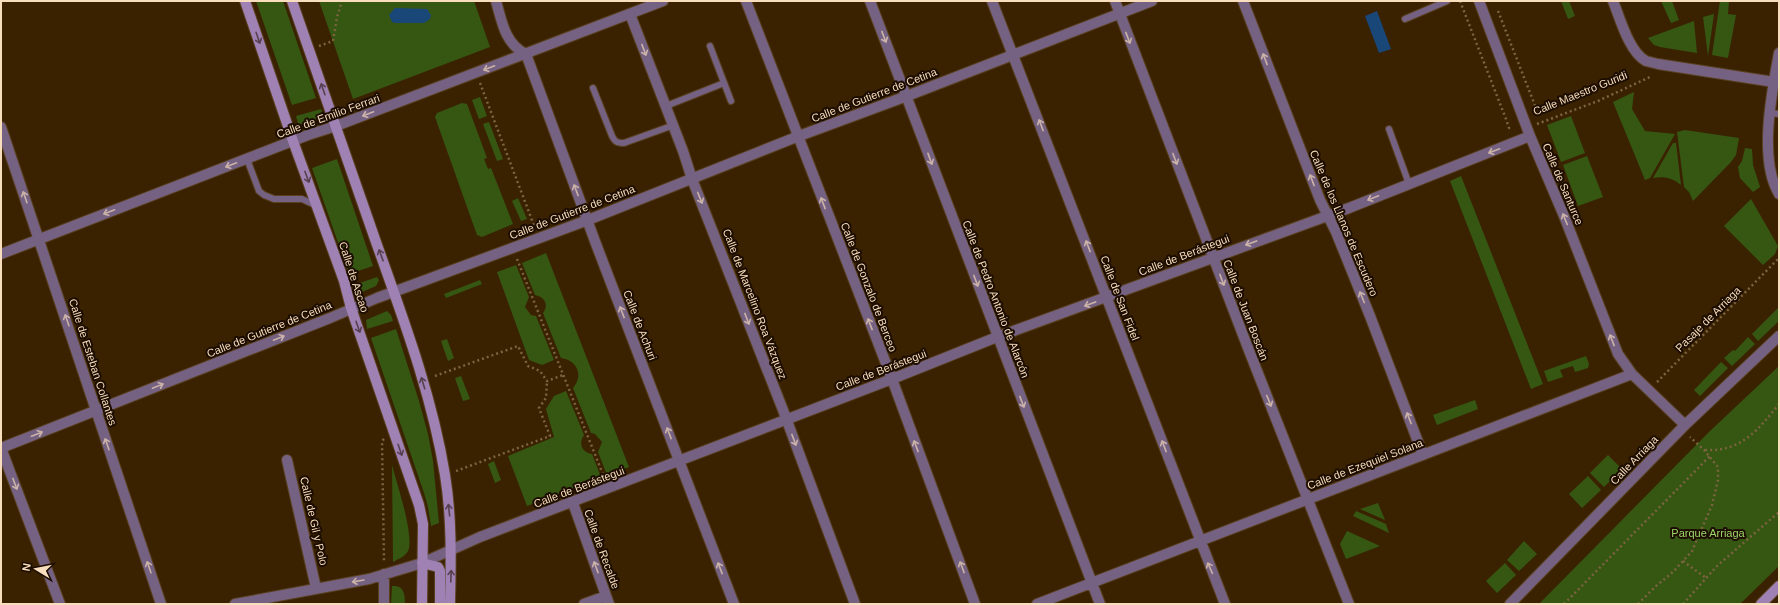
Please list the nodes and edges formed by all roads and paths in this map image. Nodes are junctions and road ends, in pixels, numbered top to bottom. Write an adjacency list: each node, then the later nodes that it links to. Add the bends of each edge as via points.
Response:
1 (245, 1): 39 (street, Calle de Ascao, one-way to 39)
2 (292, 1): 20 (street)
3 (342, 1): 20 (path, via 333,41)
4 (496, 1): 22 (street, via 510,42)
5 (663, 1): 16 (street, Calle de Emilio Ferrari)
6 (746, 1): 38 (street, Calle de Gonzalo de Berceo)
7 (870, 1): 29 (street, Calle de Pedro Antonio de Alarcón, one-way to 29)
8 (992, 1): 23 (street, Calle de San Fidel)
9 (1115, 1): 17 (street, Calle de Juan Boscán)
10 (1152, 1): 17 (street, Calle de Gutierre de Cetina)
11 (1242, 1): 46 (street, Calle de los Llanos de Escudero, one-way to 11)
12 (1447, 1): 18 (lane)
13 (1460, 1): 40 (path, via 1509,128 1504,136)
14 (1479, 1): 37 (street, Calle de Santurce)
15 (1613, 1): 24 (street, via 1631,45 1646,60)
16 (630, 14): 22 (street, Calle de Emilio Ferrari); 31 (street, Calle de Marcelino Roa Vázquez, one-way to 31)
17 (1119, 14): 23 (street, Calle de Gutierre de Cetina); 52 (street, Calle de Juan Boscán, one-way to 52)
18 (1405, 19)
19 (710, 46): 27 (lane)
20 (310, 50): 34 (street, one-way to 20)
21 (1779, 53): 26 (street)
22 (526, 54): 25 (street, Calle de Emilio Ferrari, one-way to 25); 47 (street, Calle de Achuri, one-way to 22)
23 (1012, 55): 29 (street, Calle de Gutierre de Cetina); 55 (street, Calle de San Fidel, one-way to 23)
24 (1658, 64): 26 (street); 37 (path, Calle Maestro Guridi, via 1650,77)
25 (476, 73): 34 (street, Calle de Emilio Ferrari, one-way to 34); 48 (path)
26 (1774, 82): 32 (street)
27 (724, 83): 30 (lane); 31 (lane)
28 (594, 88): 33 (lane, via 614,141 618,143)
29 (907, 96): 38 (street, Calle de Gutierre de Cetina); 58 (street, Calle de Pedro Antonio de Alarcón, one-way to 58)
30 (731, 101)
31 (666, 106): 33 (street, Calle de Marcelino Roa Vázquez)
32 (1775, 114): 44 (street, via 1768,154 1771,176)
33 (674, 125): 42 (street, Calle de Marcelino Roa Vázquez)
34 (336, 126): 39 (street, Calle de Emilio Ferrari); 54 (street, one-way to 34)
35 (1, 127): 49 (street, Calle de Esteban Collantes, one-way to 35)
36 (1389, 129): 43 (lane)
37 (1529, 132): 40 (street, Calle de Berástegui); 59 (street, Calle de Santurce, one-way to 37, via 1618,354)
38 (799, 136): 42 (street, Calle de Gutierre de Cetina); 61 (street, Calle de Gonzalo de Berceo, one-way to 38)
39 (293, 141): 41 (street, Calle de Emilio Ferrari); 45 (street, Calle de Ascao, one-way to 45)
40 (1507, 146): 43 (street, Calle de Berástegui, one-way to 43)
41 (247, 159): 45 (lane, via 259,191 264,196 274,199 302,199); 49 (street, Calle de Emilio Ferrari, one-way to 49)
42 (692, 179): 47 (street, Calle de Gutierre de Cetina); 67 (street, Calle de Marcelino Roa Vázquez, one-way to 67)
43 (1409, 184): 46 (street, Calle de Berástegui, one-way to 46)
44 (1779, 194)
45 (317, 206): 56 (street, Calle de Ascao)
46 (1328, 215): 52 (street, Calle de Berástegui, one-way to 52); 72 (street, Calle de los Llanos de Escudero, one-way to 46)
47 (588, 220): 48 (street, Calle de Gutierre de Cetina); 75 (street, Calle de Achuri, one-way to 47)
48 (539, 238): 50 (street, Calle de Gutierre de Cetina)
49 (39, 240): 51 (street, Calle de Emilio Ferrari); 66 (street, Calle de Esteban Collantes, one-way to 49)
50 (512, 248): 54 (street, Calle de Gutierre de Cetina); 60 (path)
51 (1, 254)
52 (1213, 257): 55 (street, Calle de Berástegui); 78 (street, Calle de Juan Boscán, one-way to 78)
53 (1779, 258): 64 (path, Pasaje de Arriaga)
54 (395, 292): 56 (street, Calle de Gutierre de Cetina); 62 (street)
55 (1108, 298): 58 (street, Calle de Berástegui, one-way to 58); 81 (street, Calle de San Fidel, one-way to 55)
56 (351, 308): 66 (street, Calle de Gutierre de Cetina, one-way to 56); 69 (street, Calle de Ascao, one-way to 69)
57 (1779, 336): 68 (street, Calle Arriaga)
58 (997, 337): 61 (street, Calle de Berástegui); 87 (street, Calle de Pedro Antonio de Alarcón, one-way to 87)
59 (1632, 374): 64 (street); 72 (street, Calle de Ezequiel Solana)
60 (563, 375): 63 (path); 77 (path)
61 (892, 379): 67 (street, Calle de Berástegui); 101 (street, Calle de Gonzalo de Berceo, one-way to 61)
62 (423, 381): 63 (path, via 518,346 528,366 540,371); 76 (street, one-way to 62)
63 (547, 381): 76 (path, via 546,398 539,408 550,436)
64 (1649, 390): 68 (street)
65 (1779, 404): 71 (path, via 1748,438 1727,449)
66 (96, 410): 70 (street, Calle de Gutierre de Cetina, one-way to 66); 92 (street, Calle de Esteban Collantes, one-way to 66)
67 (786, 420): 75 (street, Calle de Berástegui); 100 (street, Calle de Marcelino Roa Vázquez, one-way to 100)
68 (1683, 427): 71 (path); 106 (street, Calle Arriaga)
69 (394, 432): 84 (street, Calle de Ascao, one-way to 84, via 419,505 423,524); 85 (path, via 382,441)
70 (1, 448): 91 (street, one-way to 91)
71 (1704, 450): 73 (path)
72 (1423, 455): 78 (street, Calle de Ezequiel Solana)
73 (1710, 456): 83 (path, via 1718,467 1714,498 1703,530); 107 (path)
74 (287, 460): 89 (street, Calle de Gil y Polo)
75 (680, 460): 77 (street, Calle de Berástegui); 99 (street, Calle de Achuri, one-way to 75)
76 (445, 475): 82 (street, one-way to 76)
77 (609, 488): 79 (street, Calle de Berástegui)
78 (1307, 499): 81 (street, Calle de Ezequiel Solana); 105 (street, Calle de Juan Boscán)
79 (573, 503): 82 (street, Calle de Berástegui); 90 (street, Calle de Recalde, one-way to 79)
80 (1779, 512): 86 (path)
81 (1199, 540): 87 (street, Calle de Ezequiel Solana); 104 (street, Calle de San Fidel, one-way to 81)
82 (452, 549): 84 (street, Calle de Berástegui); 97 (street, one-way to 82)
83 (1684, 561): 86 (path); 108 (path)
84 (422, 563): 85 (street, Calle de Berástegui); 95 (street, Calle de Ascao); 96 (street, via 438,567 440,571)
85 (384, 574): 89 (street, Calle de Berástegui, one-way to 89); 94 (street)
86 (1706, 578): 109 (path)
87 (1092, 583): 102 (street, Calle de Ezequiel Solana); 103 (street, Calle de Pedro Antonio de Alarcón)
88 (1779, 586): 110 (street)
89 (316, 588): 93 (street, Calle de Berástegui)
90 (608, 600): 98 (street)
91 (60, 604)
92 (162, 604)
93 (235, 604)
94 (384, 604)
95 (422, 604)
96 (440, 604)
97 (450, 604)
98 (584, 604)
99 (734, 604)
100 (855, 604)
101 (975, 604)
102 (1037, 604)
103 (1100, 604)
104 (1225, 604)
105 (1349, 604)
106 (1510, 604)
107 (1564, 604)
108 (1638, 604)
109 (1683, 604)
110 (1761, 604)

